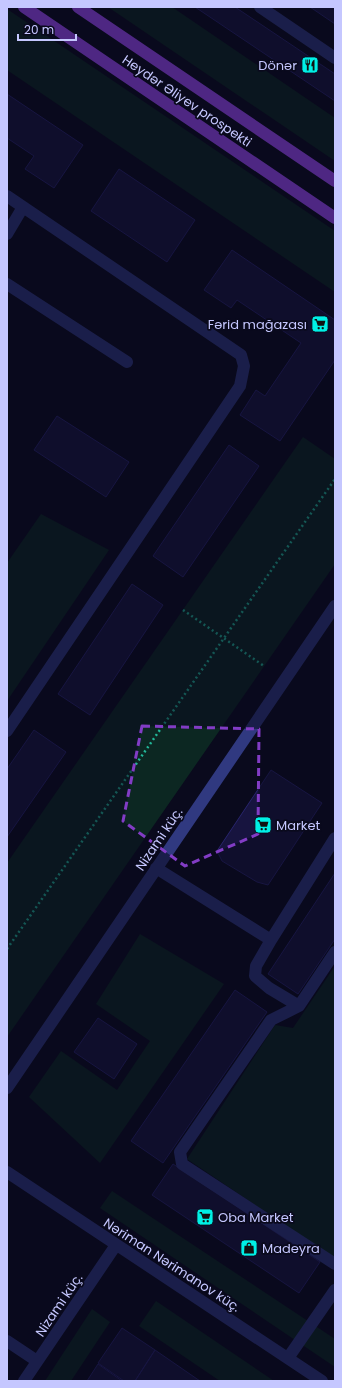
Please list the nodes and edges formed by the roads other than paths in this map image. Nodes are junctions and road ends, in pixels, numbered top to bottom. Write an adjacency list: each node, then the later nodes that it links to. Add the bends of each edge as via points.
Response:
1 (24, 7): 8 (main road, Heydər Əliyev prospekti)
2 (78, 7): 5 (main road, Heydər Əliyev prospekti)
3 (260, 7): 4 (street)
4 (335, 58)
5 (335, 181)
6 (7, 196): 7 (street)
7 (23, 206): 9 (street); 13 (street, via 241,355 244,366 240,386)
8 (335, 218)
9 (7, 234)
10 (7, 284): 11 (street)
11 (127, 362)
12 (335, 606): 15 (street, Nizami küç.)
13 (7, 731)
14 (335, 838): 16 (street)
15 (156, 868): 16 (street); 19 (street, Nizami küç.)
16 (270, 940): 18 (street, via 256,966 256,976 269,988)
17 (335, 952): 18 (street)
18 (299, 1006): 22 (street, via 270,1020 180,1152 182,1164)
19 (7, 1088)
20 (7, 1172): 21 (street, Nəriman Nərimanov küç.)
21 (116, 1244): 25 (street, Nəriman Nərimanov küç.); 26 (street, Nizami küç.)
22 (335, 1264)
23 (335, 1290): 25 (street)
24 (7, 1341): 26 (street)
25 (288, 1358): 28 (street, Nəriman Nərimanov küç.)
26 (38, 1362): 27 (street, Nizami küç.)
27 (24, 1381)
28 (322, 1381)

